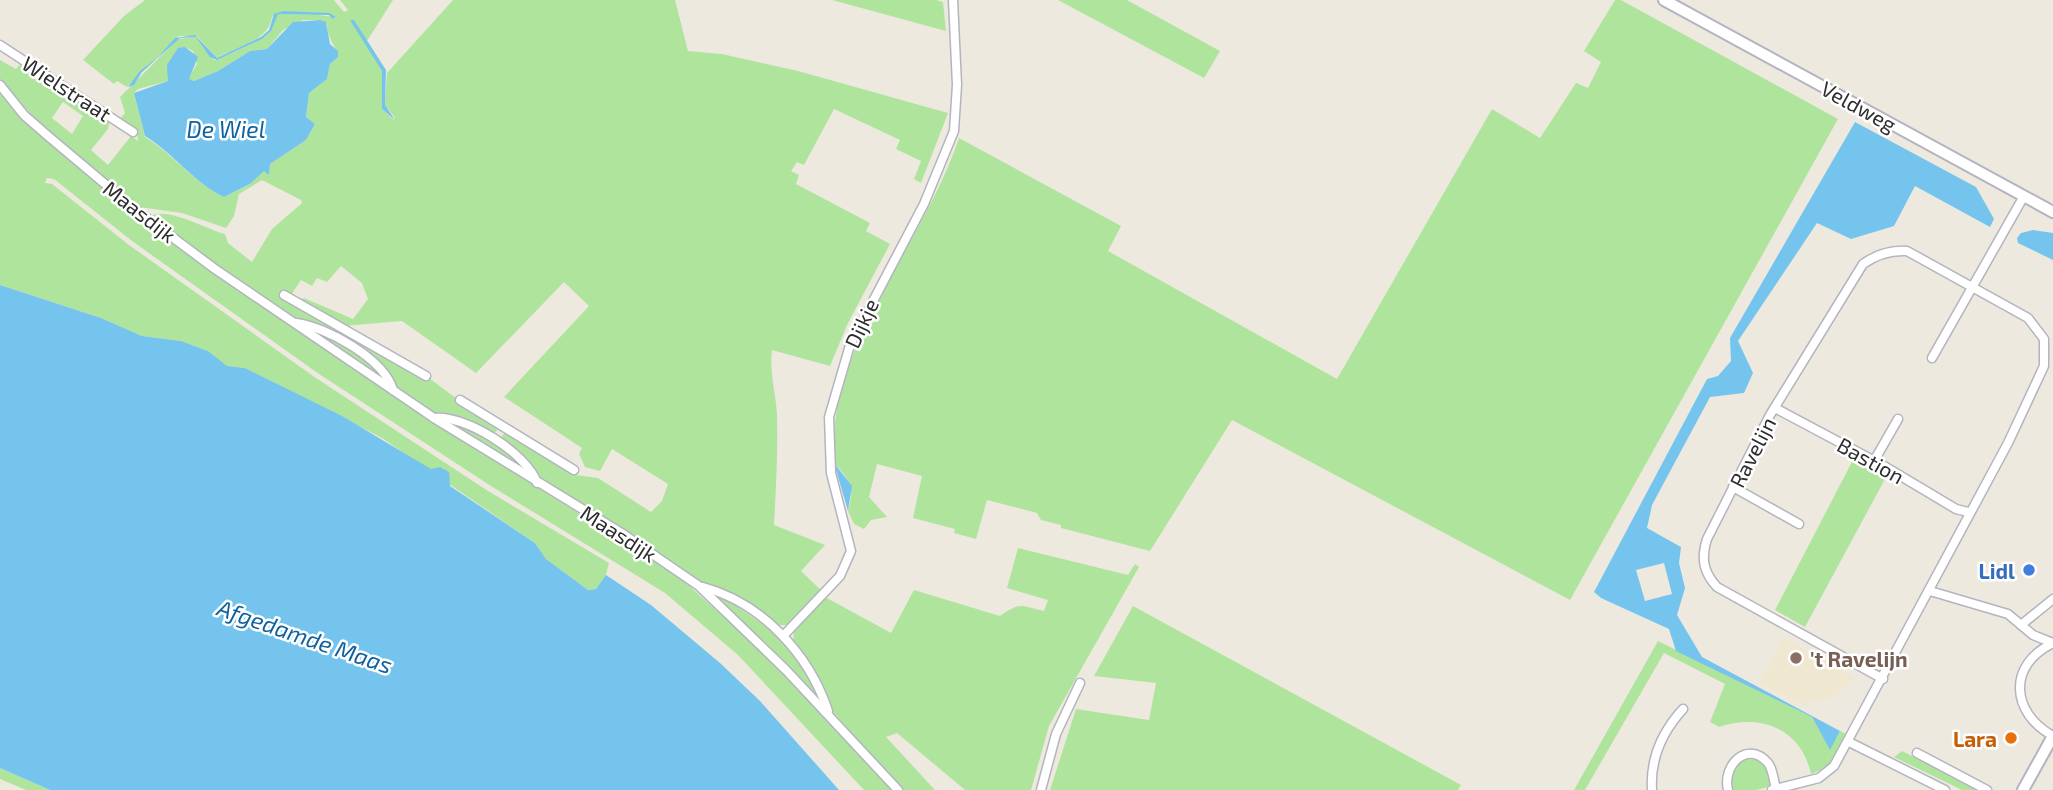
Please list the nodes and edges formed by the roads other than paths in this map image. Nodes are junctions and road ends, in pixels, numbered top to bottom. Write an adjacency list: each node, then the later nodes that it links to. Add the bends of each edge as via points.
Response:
1 (953, 0): 31 (street, Dijkje, via 954,131 924,204 854,334 829,417 831,473 851,551 840,576)
2 (1664, 0): 6 (street, Veldweg)
3 (0, 45): 5 (street, Wielstraat)
4 (0, 85): 10 (street, Maasdijk, via 24,115 136,210)
5 (133, 132)
6 (2024, 195): 7 (street, Veldweg); 8 (street)
7 (2053, 212)
8 (1972, 287): 12 (street); 16 (street, Ravelijn, via 1907,251 1872,257 1863,264); 25 (street, Ravelijn, via 2028,318 2039,328 2046,352 2044,366 2008,443)
9 (284, 295): 11 (street, Maasdijk)
10 (293, 323): 11 (street, Maasdijk); 14 (street, Maasdijk)
11 (351, 339): 13 (street, Maasdijk); 14 (street, Maasdijk)
12 (1932, 358)
13 (426, 376)
14 (393, 390): 17 (street, Maasdijk)
15 (460, 400): 19 (street)
16 (1774, 408): 21 (street, Bastion); 24 (street, Ravelijn)
17 (434, 418): 20 (street, Maasdijk, via 447,416); 23 (street, Maasdijk)
18 (1898, 419): 21 (street)
19 (503, 427): 20 (street); 22 (street)
20 (497, 439): 23 (street, Maasdijk, via 534,471)
21 (1874, 461): 25 (street, Bastion)
22 (574, 470)
23 (537, 483): 27 (street, Maasdijk)
24 (1733, 487): 26 (street); 33 (street, Ravelijn, via 1704,551 1704,566 1712,581)
25 (1968, 512): 28 (street)
26 (1799, 524)
27 (699, 586): 31 (street, Maasdijk, via 715,590); 36 (street, Maasdijk)
28 (1930, 591): 30 (street, via 2008,614); 33 (street)
29 (2053, 599): 30 (street)
30 (2021, 625): 32 (street)
31 (784, 635): 36 (street, Maasdijk)
32 (2053, 643): 37 (street, via 2034,655 2020,685 2027,716)
33 (1882, 679): 38 (street)
34 (1080, 683): 41 (street, via 1056,734)
35 (1683, 709): 42 (street, via 1660,741)
36 (829, 714): 40 (street, Maasdijk)
37 (2053, 736): 47 (street)
38 (1849, 742): 44 (street, via 1827,773); 45 (street)
39 (1917, 753): 46 (street)
40 (898, 790)
41 (1041, 790)
42 (1652, 790)
43 (1728, 790): 44 (street, via 1726,776 1731,764 1752,754 1768,763)
44 (1775, 790)
45 (1945, 790)
46 (1987, 790)
47 (2023, 790)

